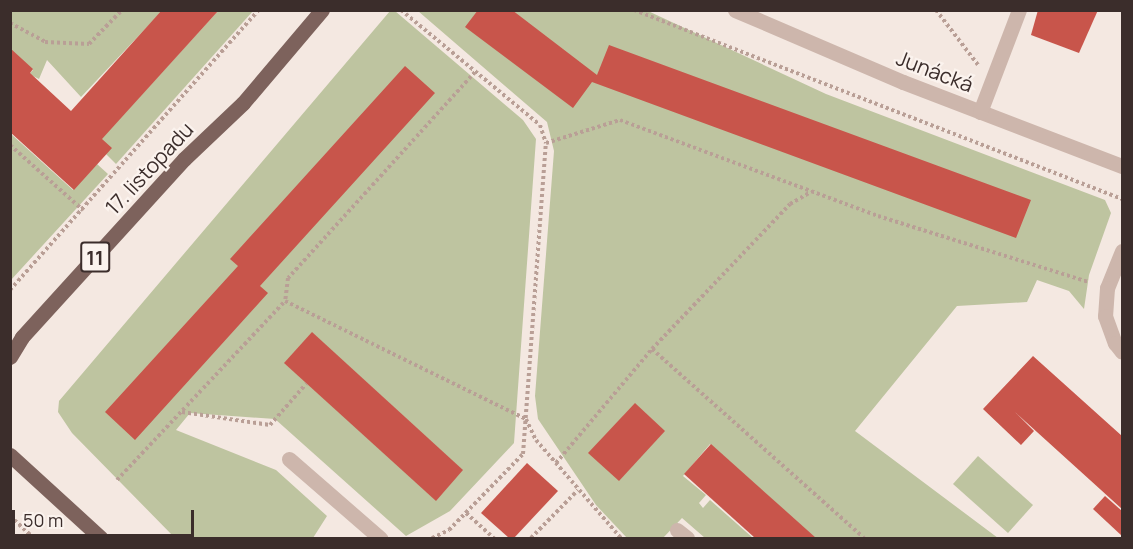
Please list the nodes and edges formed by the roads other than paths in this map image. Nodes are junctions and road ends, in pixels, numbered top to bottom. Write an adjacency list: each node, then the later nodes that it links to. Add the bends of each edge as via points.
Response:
1 (322, 10): 9 (main road, 17. listopadu / 11, via 243,103 184,159 22,338)
2 (735, 10): 4 (street, Junácká)
3 (1019, 10): 5 (street)
4 (760, 15): 5 (street, Junácká)
5 (980, 112): 6 (street, Junácká)
6 (1122, 165)
7 (1122, 251): 8 (street, via 1107,288 1105,316 1114,343)
8 (1122, 352)
9 (10, 357)
10 (10, 456): 12 (main road)
11 (290, 459): 13 (street)
12 (101, 538)
13 (380, 538)

